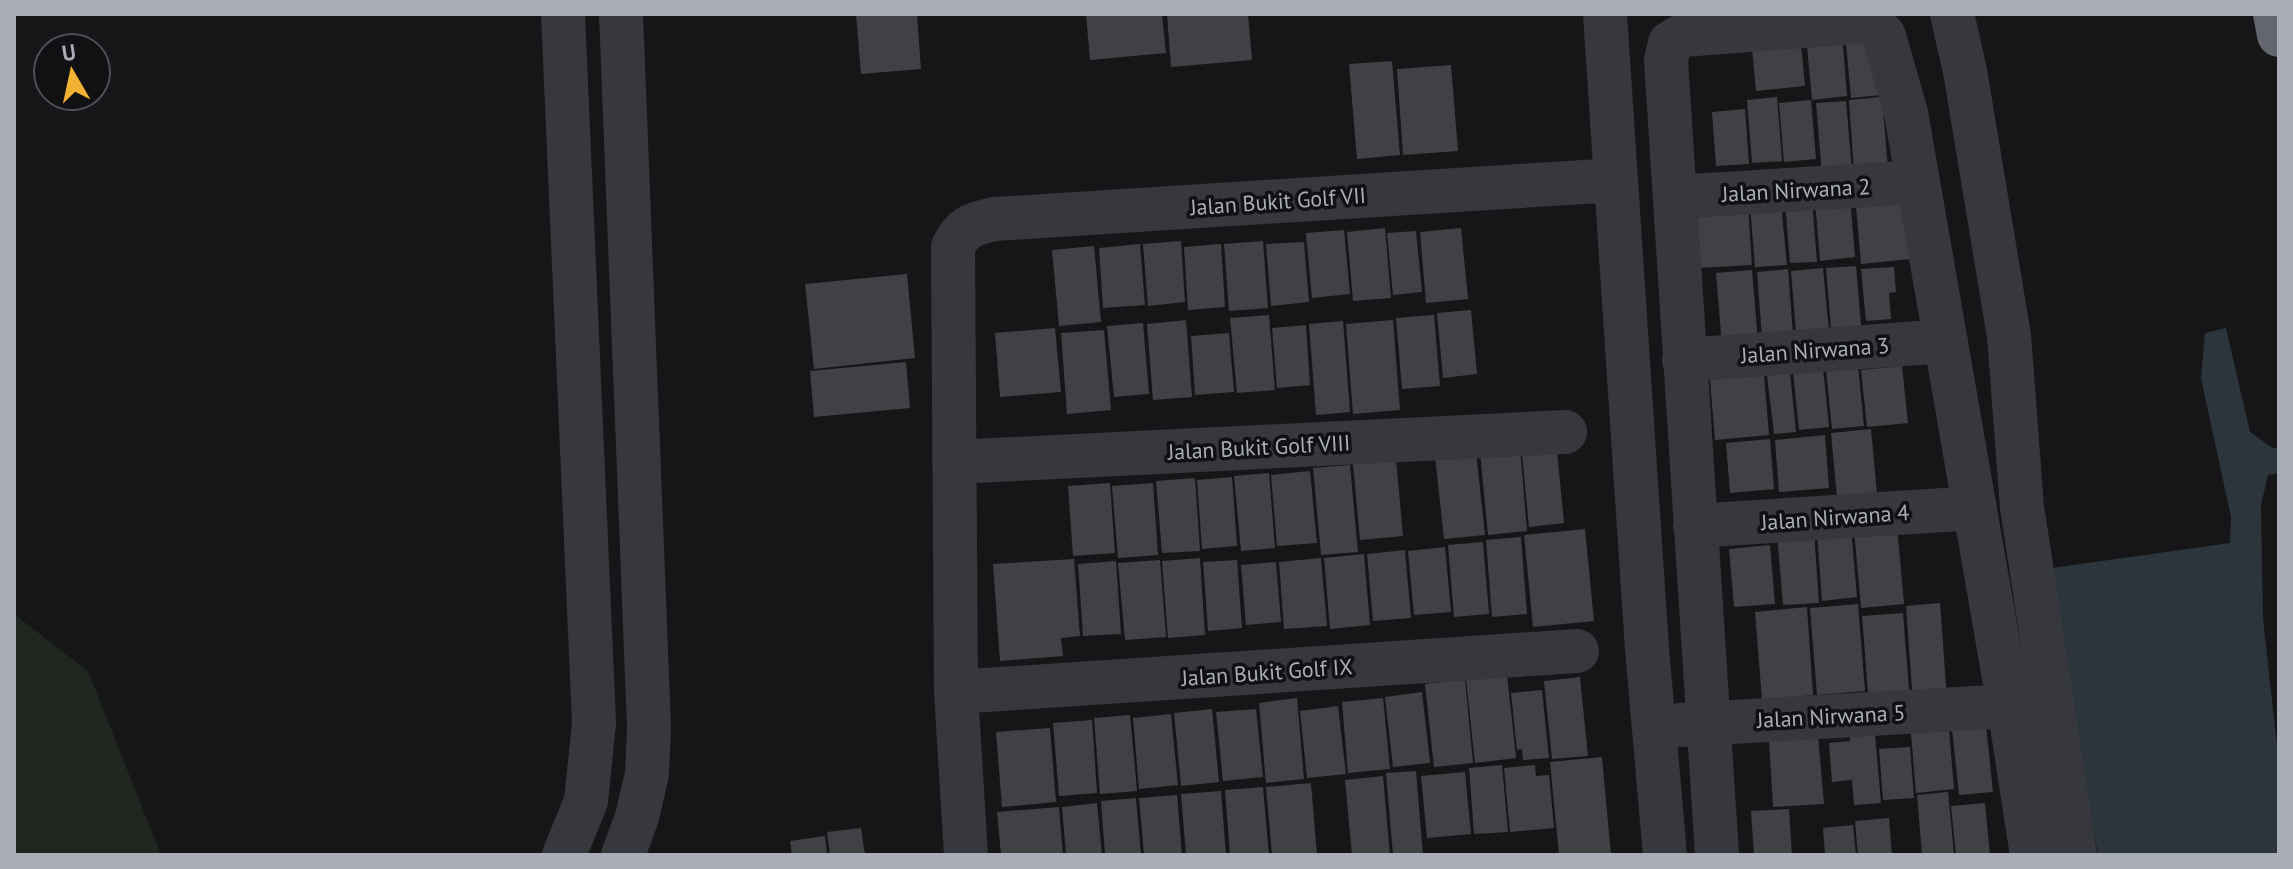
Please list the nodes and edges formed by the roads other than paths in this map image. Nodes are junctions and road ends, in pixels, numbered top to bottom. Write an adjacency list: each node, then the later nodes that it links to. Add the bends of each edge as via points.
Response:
1 (563, 14): 21 (street, via 594,723 586,801)
2 (621, 14): 22 (street, via 649,727 647,774)
3 (1605, 14): 7 (street)
4 (1952, 14): 27 (street, via 2009,336 2022,507)
5 (2275, 14): 6 (highway)
6 (2279, 35)
7 (1615, 180): 13 (street, Jalan Bukit Golf VII, via 995,219 971,225 953,247); 20 (street)
8 (1918, 182): 9 (street, Jalan Nirwana 2); 9 (street, via 1884,36 1869,21 1683,35 1670,43 1666,60); 10 (street)
9 (1675, 197): 11 (street)
10 (1946, 341): 11 (street, Jalan Nirwana 3); 14 (street)
11 (1684, 360): 15 (street)
12 (1565, 432): 13 (street, Jalan Bukit Golf VIII)
13 (954, 462): 17 (street)
14 (1975, 508): 15 (street, Jalan Nirwana 4); 18 (street)
15 (1695, 526): 19 (street)
16 (1577, 651): 17 (street, Jalan Bukit Golf IX)
17 (956, 692): 23 (street)
18 (2009, 706): 19 (street, Jalan Nirwana 5); 26 (street)
19 (1707, 723): 20 (street, Jalan Nirwana 5); 25 (street)
20 (1653, 726): 24 (street)
21 (564, 855)
22 (623, 855)
23 (966, 855)
24 (1665, 855)
25 (1717, 855)
26 (2032, 855)
27 (2075, 855)

